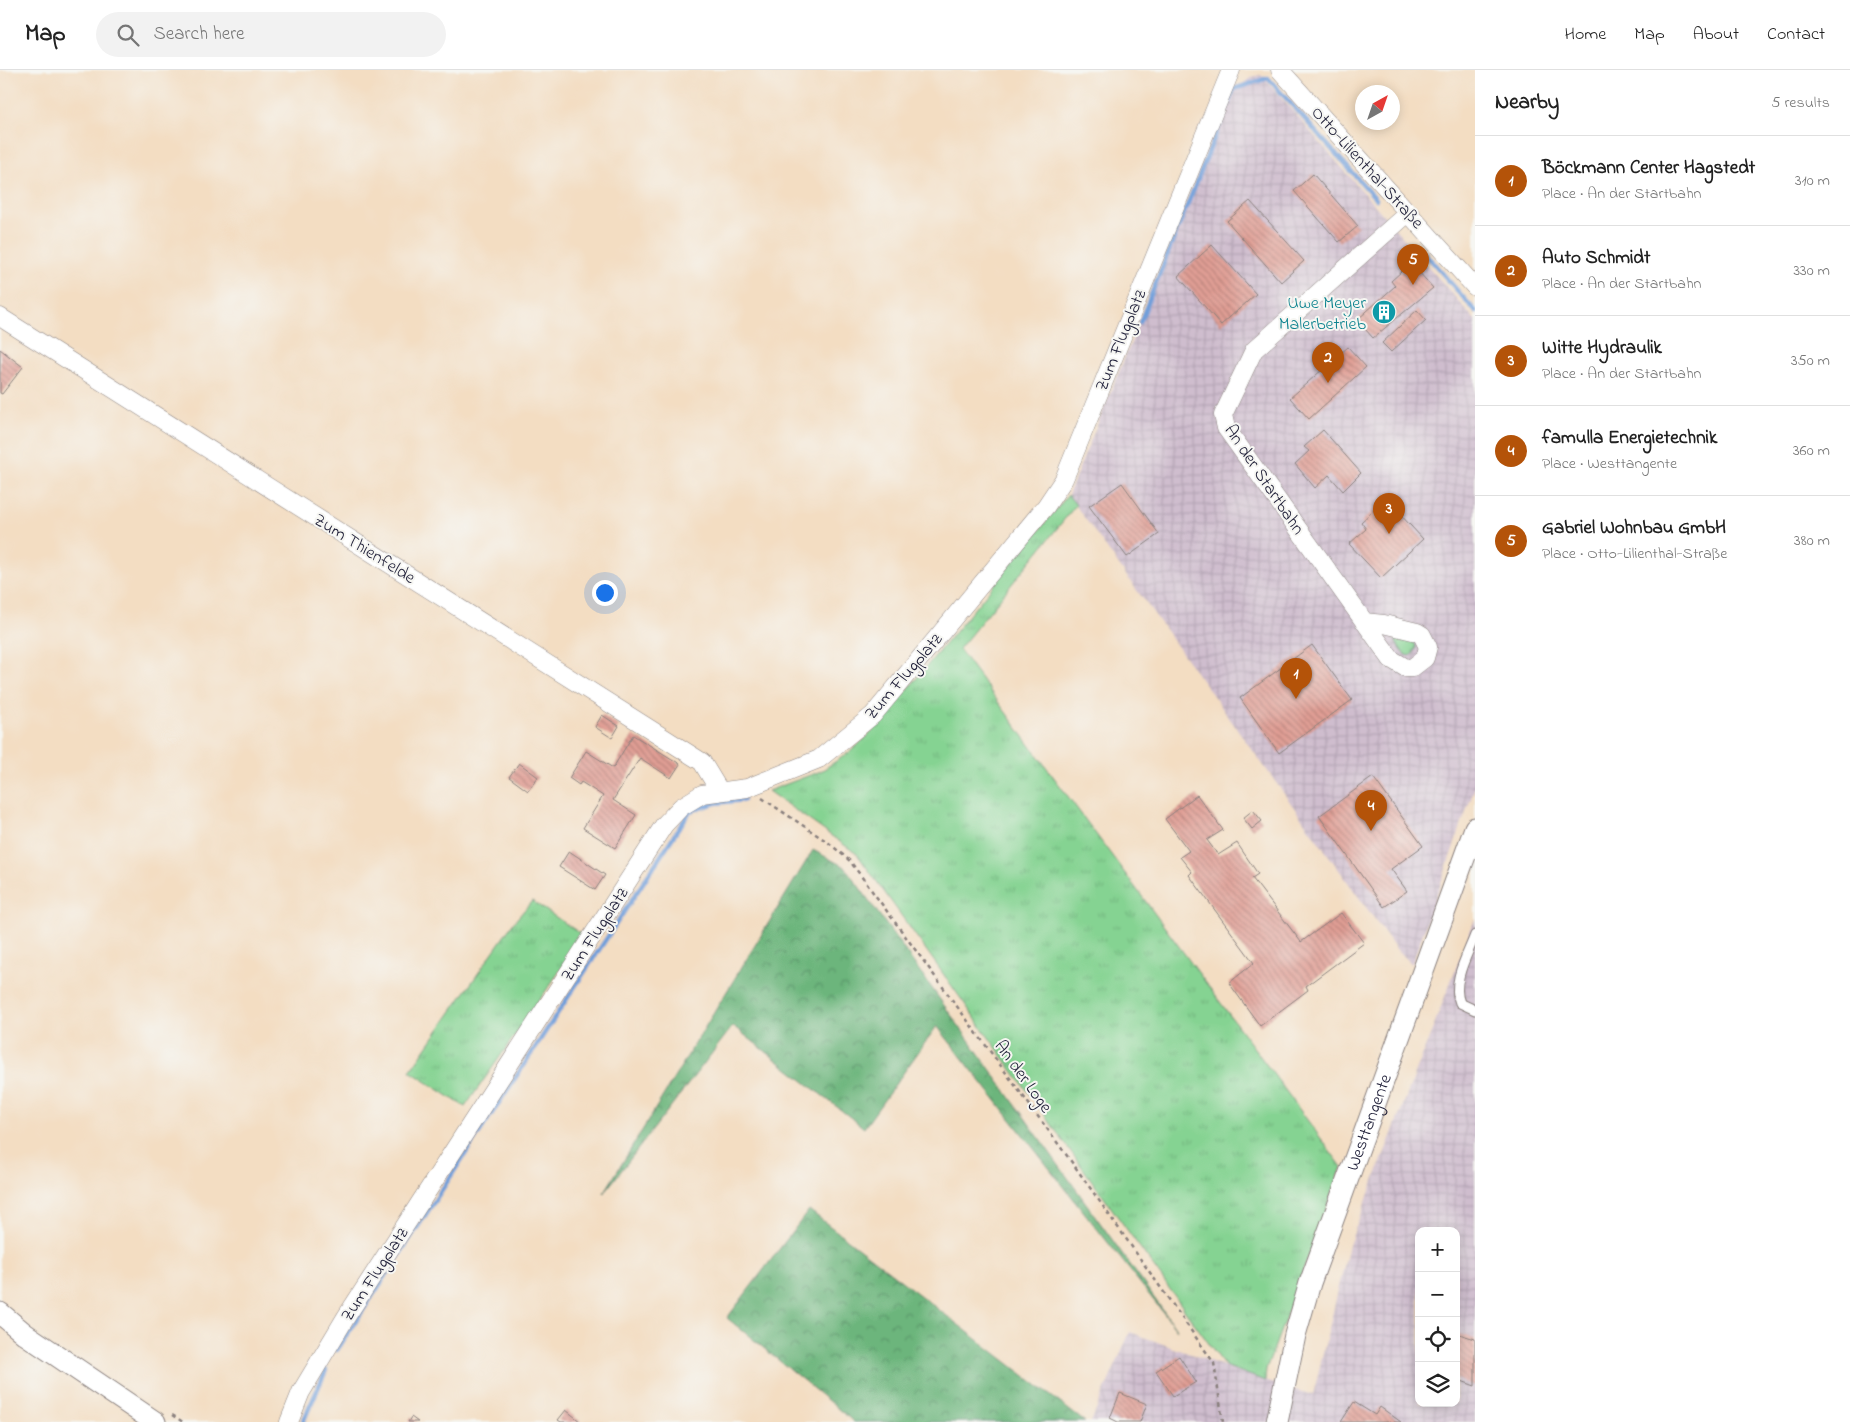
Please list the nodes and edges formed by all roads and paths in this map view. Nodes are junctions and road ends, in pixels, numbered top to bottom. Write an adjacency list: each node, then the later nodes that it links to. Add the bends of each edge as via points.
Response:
1 (1230, 70): 7 (street, Zum Flugplatz, via 1064,479 1046,506 873,715 819,759)
2 (1280, 70): 3 (street, Otto-Lilienthal-Straße)
3 (1408, 213): 4 (street, Otto-Lilienthal-Straße); 6 (street, An der Startbahn, via 1254,350 1223,415 1226,428)
4 (1475, 287)
5 (0, 317): 8 (street, Zum Thienfelde, via 702,762)
6 (1364, 622)
7 (747, 788): 8 (street, Zum Flugplatz); 15 (path, An der Loge, via 829,843 850,861 1076,1168 1214,1363)
8 (719, 790): 14 (street, Zum Flugplatz, via 702,794 681,807 664,825 346,1317 301,1392)
9 (1475, 828): 16 (street, Westtangente, via 1310,1283 1295,1334)
10 (1475, 935): 11 (lane, via 1460,974 1456,996 1460,1003)
11 (1475, 1010)
12 (0, 1313): 13 (street, via 25,1334)
13 (155, 1422)
14 (289, 1422)
15 (1223, 1422)
16 (1277, 1422)

